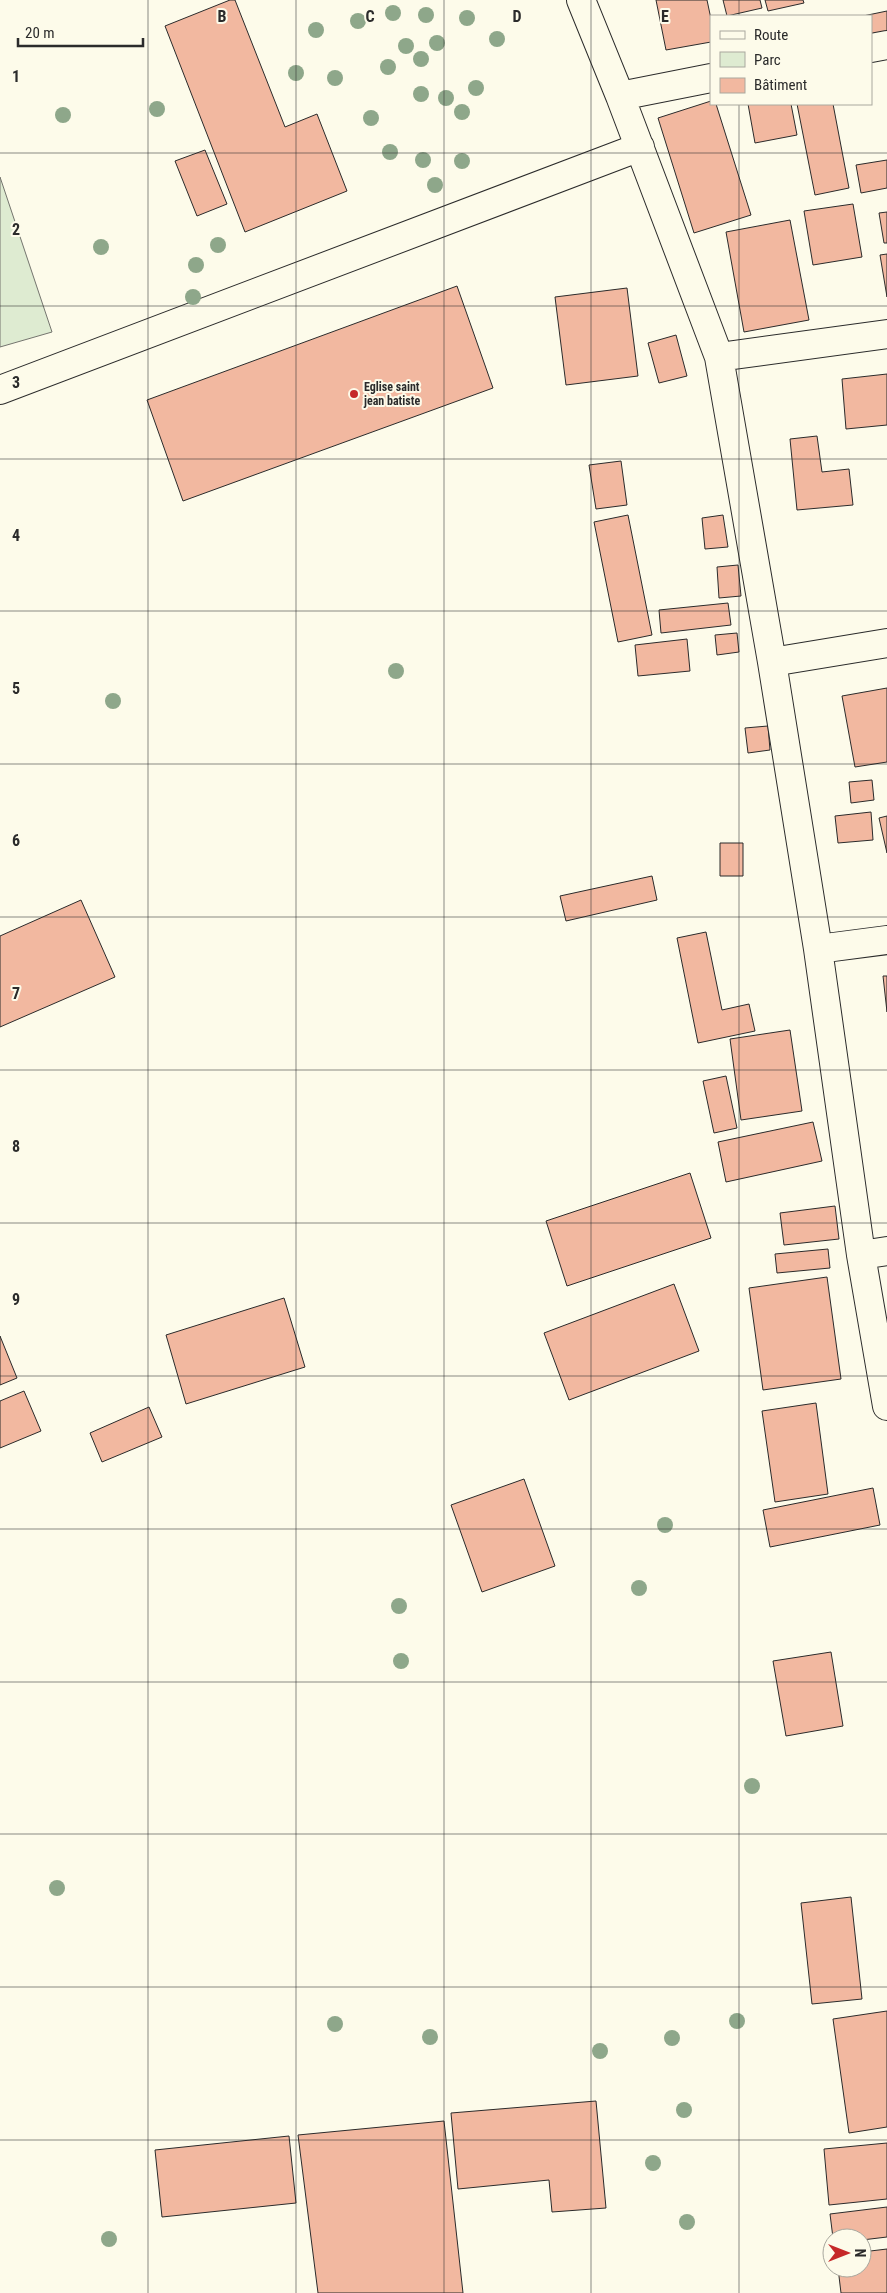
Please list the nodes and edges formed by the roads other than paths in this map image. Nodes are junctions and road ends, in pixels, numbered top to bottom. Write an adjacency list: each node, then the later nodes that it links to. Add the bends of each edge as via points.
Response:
1 (581, 0): 5 (street)
2 (887, 45): 3 (street)
3 (872, 48)
4 (710, 78): 5 (street)
5 (620, 96): 6 (street)
6 (640, 147): 8 (street); 9 (street)
7 (887, 334): 8 (street)
8 (719, 357): 11 (street)
9 (0, 390)
10 (887, 643): 11 (street)
11 (772, 662): 13 (street)
12 (887, 940): 13 (street)
13 (818, 949): 14 (street)
14 (874, 1253): 15 (street)
15 (887, 1406)

